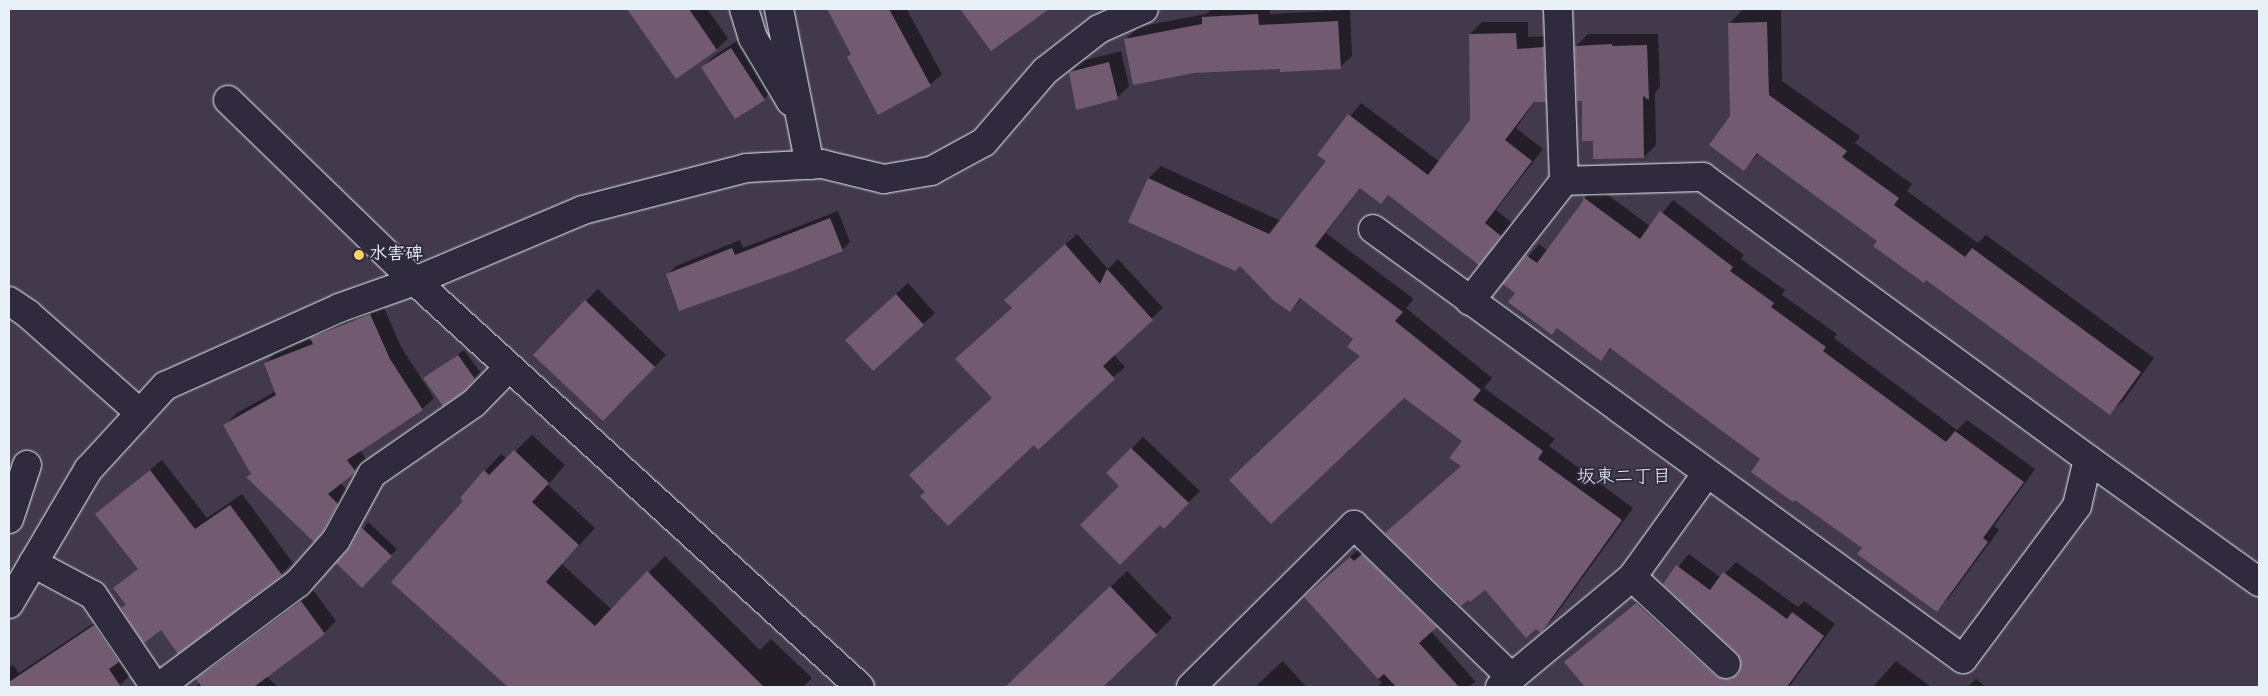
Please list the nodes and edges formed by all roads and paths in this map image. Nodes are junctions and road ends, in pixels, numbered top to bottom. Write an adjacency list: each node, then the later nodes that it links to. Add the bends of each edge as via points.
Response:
1 (744, 9): 6 (street, via 753,38)
2 (780, 9): 6 (street)
3 (1144, 9): 7 (street, via 1099,29 1045,71 984,142 931,171 884,179 822,164)
4 (1558, 9): 8 (street)
5 (228, 100): 10 (street)
6 (801, 118): 7 (street)
7 (810, 165): 10 (street, via 746,168 583,210)
8 (1564, 181): 11 (street); 15 (street, via 1703,177)
9 (1373, 230): 11 (street)
10 (415, 281): 13 (street); 14 (street, via 339,308 165,386)
11 (1470, 301): 17 (street)
12 (9, 302): 14 (street, via 28,314)
13 (509, 367): 25 (street, via 474,403 372,474 336,540 298,583); 26 (street)
14 (140, 413): 19 (street, via 88,470)
15 (2088, 459): 17 (street, via 2077,506 1963,659); 21 (street)
16 (27, 465): 18 (street)
17 (1706, 472): 20 (street)
18 (9, 519)
19 (33, 563): 22 (street); 25 (street, via 93,595)
20 (1632, 577): 23 (street); 24 (street)
21 (2258, 580)
22 (9, 604)
23 (1726, 664)
24 (1505, 682): 27 (street, via 1354,525)
25 (157, 687)
26 (860, 687)
27 (1191, 687)

